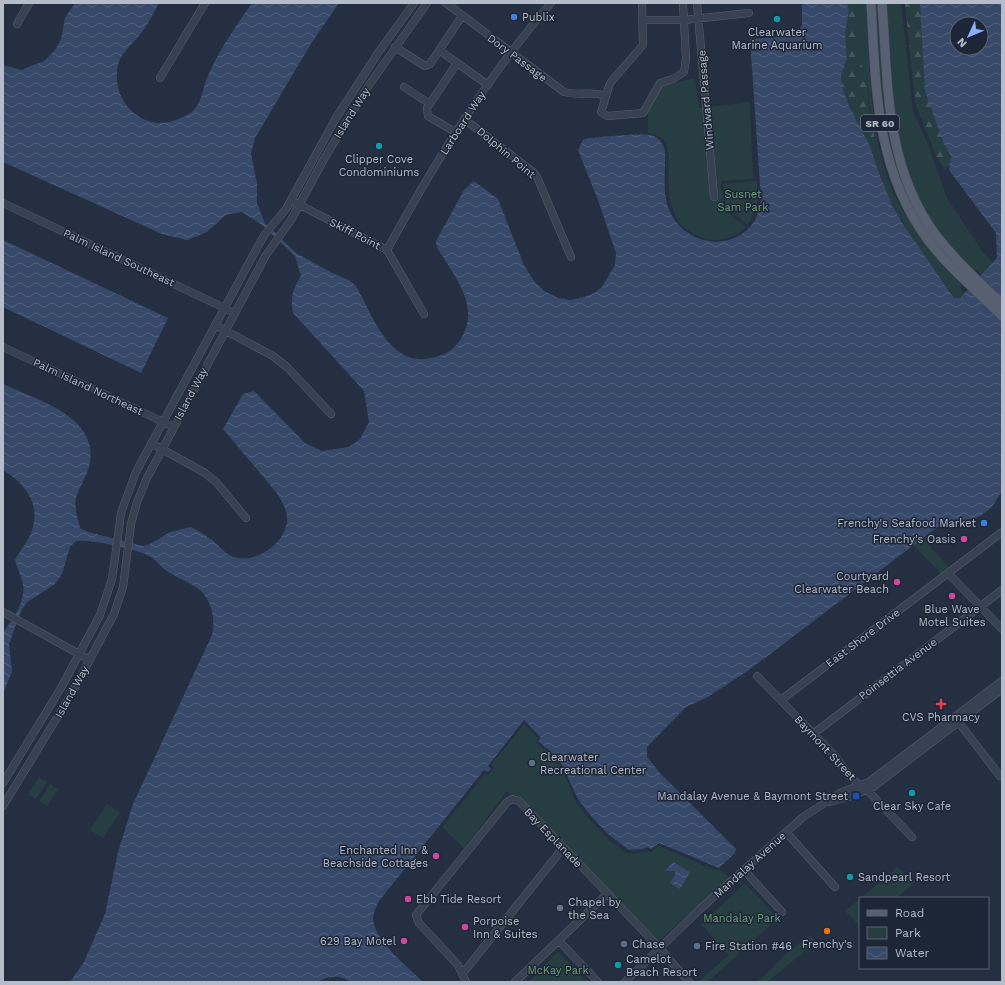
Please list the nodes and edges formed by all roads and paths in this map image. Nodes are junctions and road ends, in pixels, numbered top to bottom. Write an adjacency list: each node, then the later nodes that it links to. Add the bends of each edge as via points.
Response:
1 (29, 3): 17 (street)
2 (205, 3): 22 (street)
3 (414, 3): 23 (street, Island Way)
4 (427, 3): 18 (street, Island Way)
5 (446, 3): 13 (street, Dory Passage)
6 (551, 3): 20 (street, Larboard Way)
7 (642, 3): 15 (street)
8 (683, 3): 16 (street)
9 (697, 3): 14 (street, Windward Passage)
10 (871, 3): 37 (main road, SR 60, via 880,123 892,174 907,207 923,233 944,258)
11 (882, 3): 37 (main road, SR 60, via 891,126 901,165 917,203 934,232)
12 (749, 13): 14 (street)
13 (462, 16): 19 (street); 20 (street, Dory Passage)
14 (699, 18): 16 (street); 31 (street, Windward Passage)
15 (643, 20): 16 (street); 27 (street, via 643,45 610,83)
16 (684, 20): 27 (street, via 684,72 660,83 643,112 607,116 601,112)
17 (17, 24)
18 (395, 47): 19 (street, via 425,66 430,64); 25 (street, Island Way)
19 (439, 50): 21 (street)
20 (511, 53): 24 (street, Larboard Way); 27 (street, Dory Passage, via 564,92 584,95 595,92)
21 (458, 63): 24 (street); 28 (street)
22 (160, 78)
23 (361, 79): 25 (street); 32 (street, Island Way)
24 (488, 84): 29 (street, Larboard Way)
25 (369, 85): 34 (street, Island Way, via 324,159)
26 (404, 87): 28 (street)
27 (606, 96)
28 (430, 104): 30 (street, via 426,112 428,116)
29 (464, 119): 30 (street, Larboard Way); 36 (street, Dolphin Point, via 537,177)
30 (455, 132): 35 (street, Larboard Way)
31 (714, 197)
32 (291, 200): 34 (street, Skiff Point); 39 (street, Island Way, via 265,234)
33 (3, 203): 39 (street, Palm Island Southeast)
34 (300, 205): 35 (street, Skiff Point); 40 (street, Island Way, via 274,242)
35 (387, 250): 41 (street, Skiff Point)
36 (571, 257)
37 (971, 280): 38 (main road, SR 60); 42 (main road, SR 60)
38 (1002, 304)
39 (225, 307): 40 (street, Palm Island Southeast); 43 (street, Island Way)
40 (236, 313): 44 (street, Island Way)
41 (424, 314)
42 (1002, 316)
43 (215, 325): 44 (street); 47 (street, Island Way)
44 (226, 331): 46 (street, via 273,356 287,367); 48 (street, Island Way)
45 (3, 347): 47 (street, Palm Island Northeast)
46 (331, 414)
47 (163, 422): 48 (street, Palm Island Northeast); 49 (street, Island Way)
48 (174, 427): 50 (street, Island Way)
49 (151, 443): 50 (street); 58 (street, Island Way, via 126,496 108,594)
50 (162, 448): 51 (street, via 206,473); 59 (street, Island Way, via 136,502 130,524 119,601)
51 (246, 518)
52 (1002, 532): 53 (street, East Shore Drive)
53 (948, 573): 55 (street); 63 (street, East Shore Drive)
54 (1002, 590): 55 (street, Poinsettia Avenue)
55 (980, 606): 57 (street); 65 (street, Poinsettia Avenue)
56 (3, 612): 58 (street)
57 (1002, 629)
58 (80, 654): 59 (street); 67 (street, Island Way)
59 (90, 660): 71 (street, Island Way, via 46,738)
60 (757, 676): 63 (street, Baymont Street)
61 (1002, 681): 64 (street, Mandalay Avenue)
62 (1002, 689): 64 (street, Mandalay Avenue)
63 (781, 700): 65 (street, Baymont Street)
64 (957, 720): 66 (street); 68 (street, Mandalay Avenue); 69 (street, Mandalay Avenue)
65 (813, 734): 68 (street, Baymont Street)
66 (1000, 776)
67 (3, 783)
68 (860, 786): 69 (street, Baymont Street); 70 (street, Mandalay Avenue, via 840,793)
69 (868, 790): 70 (street, Mandalay Avenue); 73 (street, Baymont Street)
70 (826, 803): 72 (street, Mandalay Avenue, via 813,809)
71 (3, 806)
72 (786, 832): 75 (street, Mandalay Avenue); 76 (street)
73 (912, 837)
74 (564, 848): 77 (street, Bay Esplanade); 81 (street); 81 (street, Bay Esplanade, via 519,801 512,799 418,912 416,918 419,924)
75 (744, 870): 78 (street); 80 (street, Mandalay Avenue)
76 (836, 887)
77 (607, 894): 79 (street); 80 (street, Bay Esplanade)
78 (782, 912)
79 (558, 940): 83 (street); 84 (street)
80 (659, 948): 85 (street, Mandalay Avenue); 86 (street, Bay Esplanade)
81 (463, 973): 82 (street, Bay Esplanade)
82 (466, 982)
83 (515, 982)
84 (598, 982)
85 (625, 982)
86 (688, 982)

